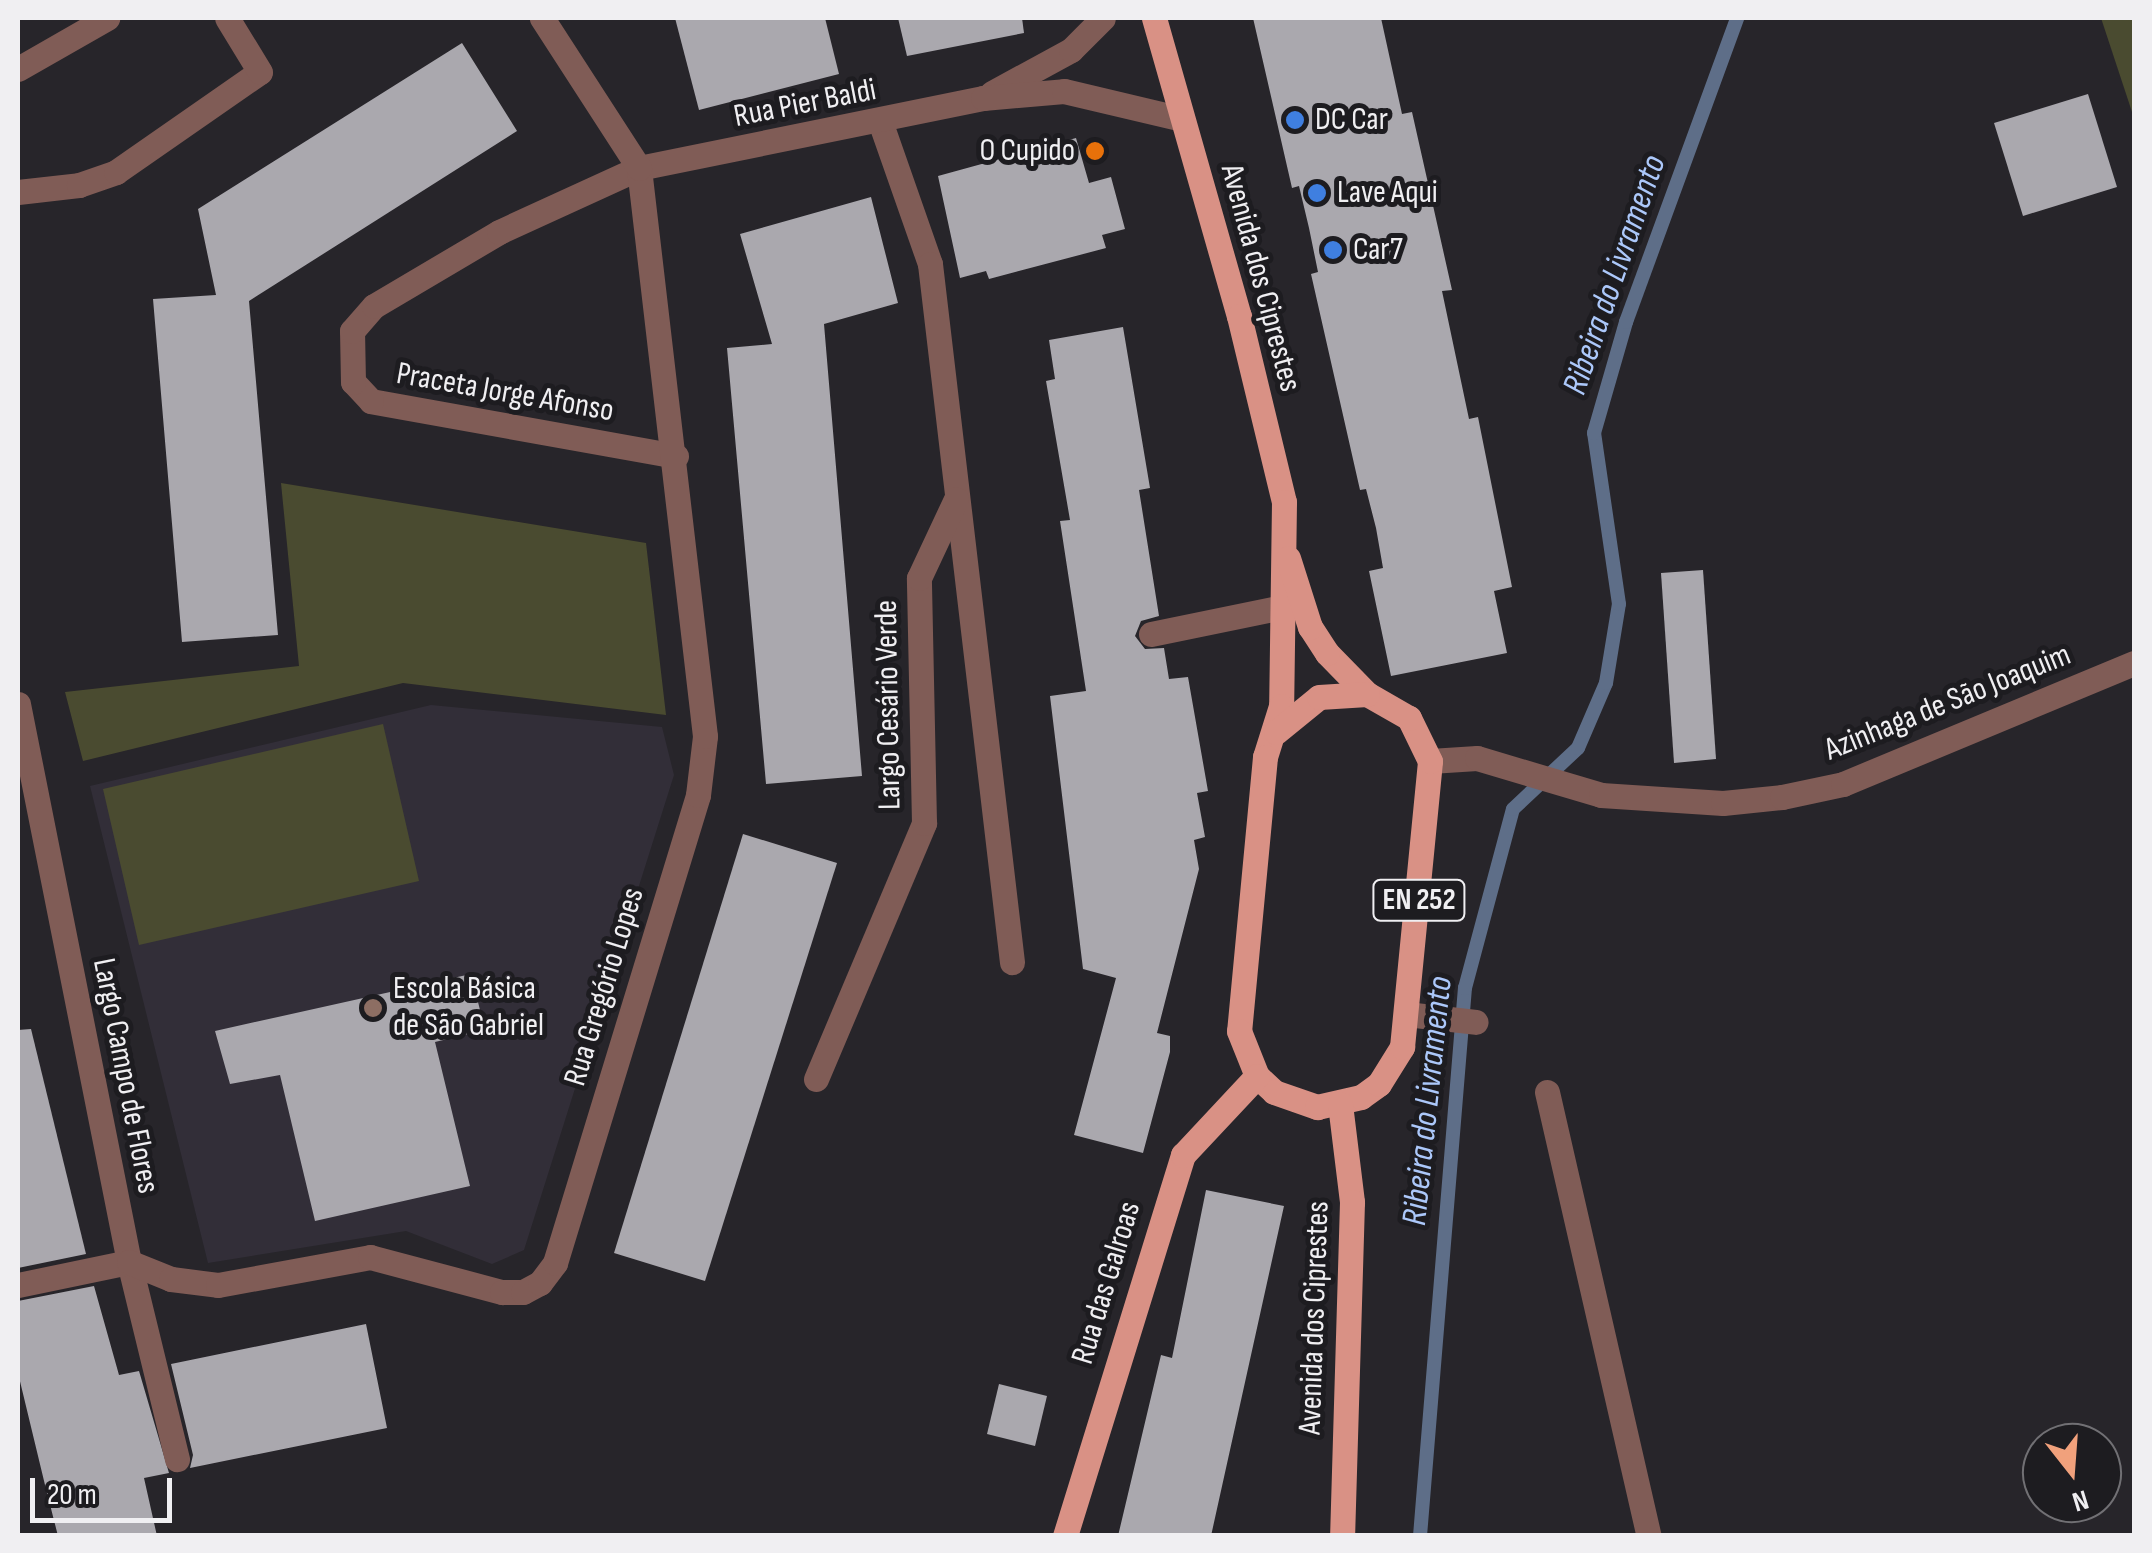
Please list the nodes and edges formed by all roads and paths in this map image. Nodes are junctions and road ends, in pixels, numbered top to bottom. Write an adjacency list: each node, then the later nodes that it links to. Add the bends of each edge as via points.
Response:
1 (107, 18): 6 (street)
2 (227, 18): 12 (street, via 260,72 116,172 78,185)
3 (542, 18): 11 (street)
4 (1103, 18): 8 (street, Rua Pier Baldi, via 1071,50)
5 (1154, 18): 9 (main road, Avenida dos Ciprestes)
6 (75, 25): 7 (street)
7 (18, 68)
8 (983, 98): 9 (street, Rua Pier Baldi, via 1064,92); 10 (street, Rua Pier Baldi)
9 (1182, 119): 15 (main road, Avenida dos Ciprestes, via 1270,442)
10 (881, 124): 11 (street, Rua Pier Baldi); 14 (street, via 930,264)
11 (638, 168): 13 (street, Rua Gregório Lopes); 13 (street, Praceta Jorge Afonso, via 542,208 374,306 352,330 353,382 371,401)
12 (18, 192)
13 (676, 456): 30 (street, Rua Gregório Lopes, via 702,683 698,795 555,1263 540,1283 502,1292 370,1258 218,1285 170,1279)
14 (957, 496): 23 (street); 27 (street, Largo Cesário Verde, via 919,578 924,823)
15 (1288, 558): 16 (main road, Avenida dos Ciprestes); 19 (main road, Avenida dos Ciprestes, via 1310,627)
16 (1287, 606): 17 (street); 21 (main road, Avenida dos Ciprestes, via 1281,706)
17 (1152, 634)
18 (2134, 663): 22 (street, Azinhaga de São Joaquim, via 1843,784 1723,804 1601,795 1477,758)
19 (1366, 694): 21 (main road, via 1318,697 1284,720); 22 (main road, Avenida dos Ciprestes, via 1409,718)
20 (18, 704): 30 (street, Largo Campo de Flores)
21 (1272, 738): 26 (main road, Avenida dos Ciprestes, via 1240,1031)
22 (1430, 761): 24 (main road, EN 252)
23 (1012, 962)
24 (1406, 1014): 25 (street); 29 (main road, EN 252, via 1393,1067 1361,1097)
25 (1476, 1022)
26 (1257, 1076): 29 (main road, via 1294,1102); 33 (main road, Rua das Galroas, via 1183,1155)
27 (816, 1079)
28 (1548, 1092): 35 (street)
29 (1340, 1104): 34 (main road, Avenida dos Ciprestes, via 1352,1202)
30 (129, 1262): 31 (street); 32 (street, Largo Campo de Flores)
31 (18, 1286)
32 (177, 1459)
33 (1065, 1536)
34 (1342, 1536)
35 (1648, 1536)

